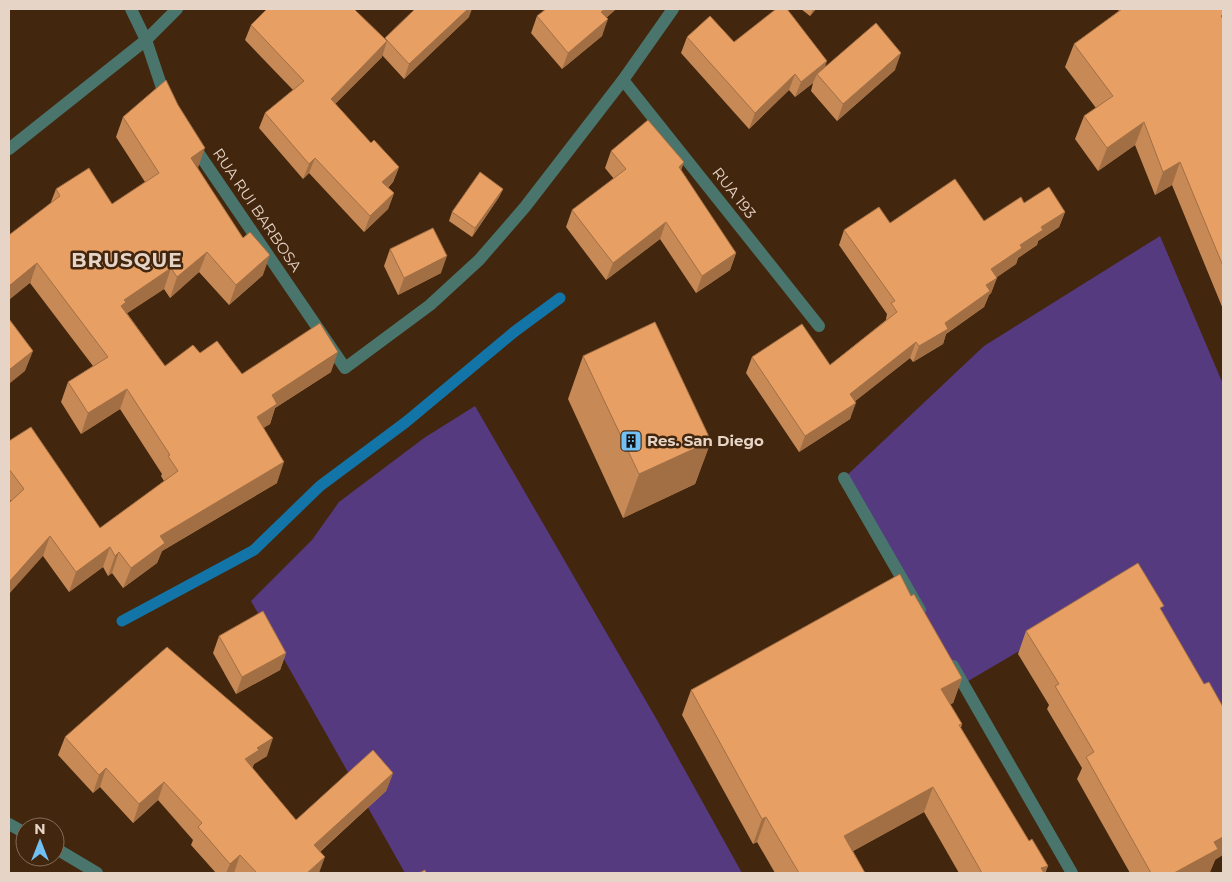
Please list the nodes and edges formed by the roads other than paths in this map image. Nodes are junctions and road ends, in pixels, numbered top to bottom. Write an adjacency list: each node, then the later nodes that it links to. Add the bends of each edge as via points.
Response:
1 (131, 9): 4 (street)
2 (177, 9): 4 (street)
3 (673, 9): 5 (street)
4 (146, 40): 6 (street); 8 (street)
5 (624, 80): 7 (street, RUA RUI BARBOSA, via 525,207 479,260 430,305 345,368); 9 (street, RUA 193)
6 (173, 114)
7 (188, 137)
8 (9, 148)
9 (819, 326)
10 (844, 478): 11 (street)
11 (928, 624)
12 (948, 658): 15 (street)
13 (65, 854): 14 (street)
14 (97, 873)
15 (1072, 873)

